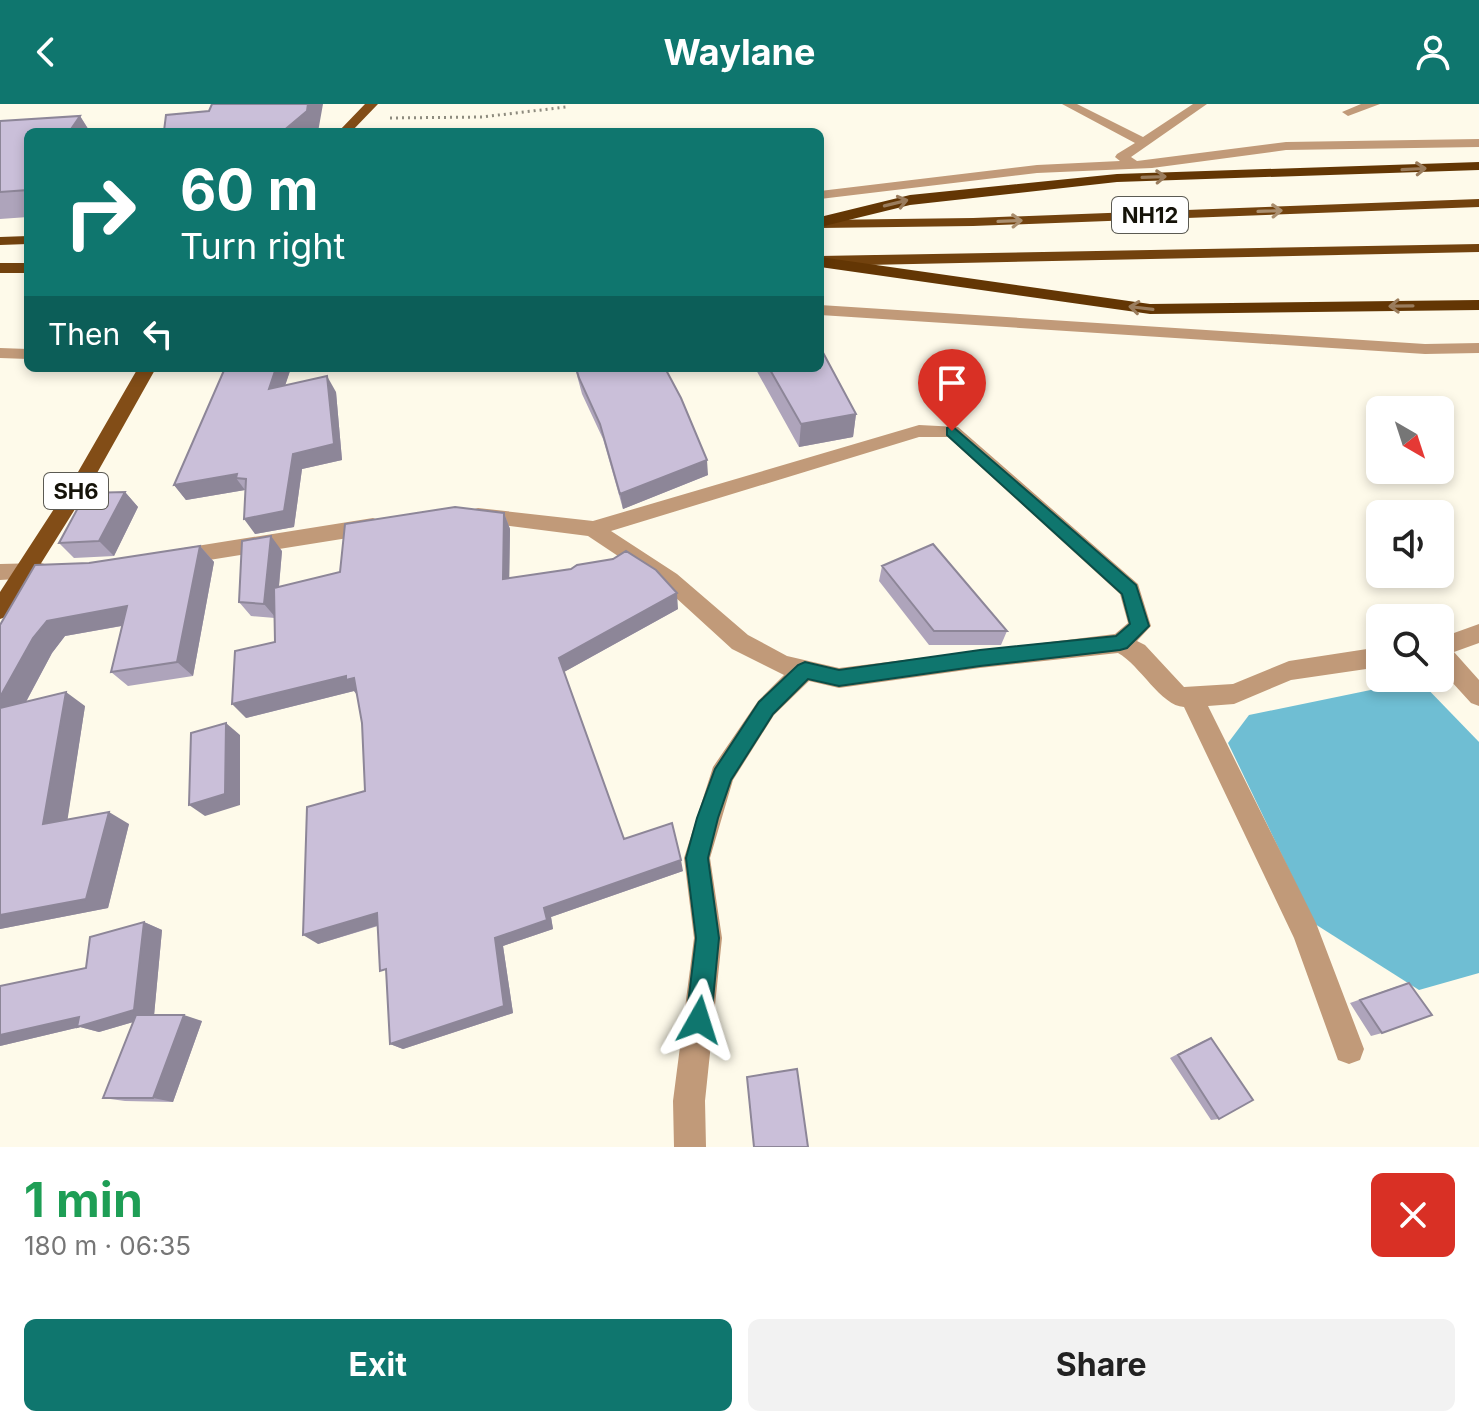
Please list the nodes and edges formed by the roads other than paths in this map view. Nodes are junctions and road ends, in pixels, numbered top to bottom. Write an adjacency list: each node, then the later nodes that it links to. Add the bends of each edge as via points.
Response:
1 (372, 104): 6 (main road)
2 (1068, 104): 7 (street)
3 (1201, 104): 7 (street)
4 (1374, 104): 5 (street)
5 (1348, 112)
6 (348, 128)
7 (1143, 142): 9 (street, via 1122,157)
8 (1479, 143): 9 (street, via 1286,146)
9 (1133, 164): 11 (street, via 1037,169)
10 (1479, 166): 13 (highway, one-way to 10, via 910,200 1117,178)
11 (824, 195)
12 (1479, 203): 14 (highway, NH12, one-way to 12)
13 (824, 222)
14 (824, 223)
15 (24, 240): 16 (highway)
16 (0, 241)
17 (1479, 248): 18 (highway, NH12)
18 (824, 262)
19 (824, 263): 22 (highway, one-way to 19, via 1150,309)
20 (0, 268): 21 (highway)
21 (24, 268)
22 (1479, 305)
23 (824, 310): 24 (street, via 1409,348)
24 (1479, 348)
25 (0, 353): 26 (street)
26 (24, 354)
27 (145, 372): 34 (main road, SH6)
28 (462, 513): 30 (street)
29 (395, 523): 31 (street)
30 (593, 529): 37 (street, via 919,431 952,431 1130,590 1140,626); 41 (street, via 670,580 740,642 782,665)
31 (161, 559)
32 (65, 570): 34 (street)
33 (0, 572): 34 (street)
34 (25, 572): 35 (main road, SH6)
35 (0, 610)
36 (1479, 633): 38 (street)
37 (1120, 643): 41 (street, via 839,678); 42 (street, via 1137,652 1179,697)
38 (1454, 644)
39 (1366, 659): 42 (street, via 1289,671 1234,694)
40 (1454, 667): 43 (street)
41 (805, 670): 45 (street, via 766,708 722,775 697,858 708,938 689,1101)
42 (1191, 696): 44 (street, via 1306,933)
43 (1479, 696)
44 (1349, 1049)
45 (690, 1147)

